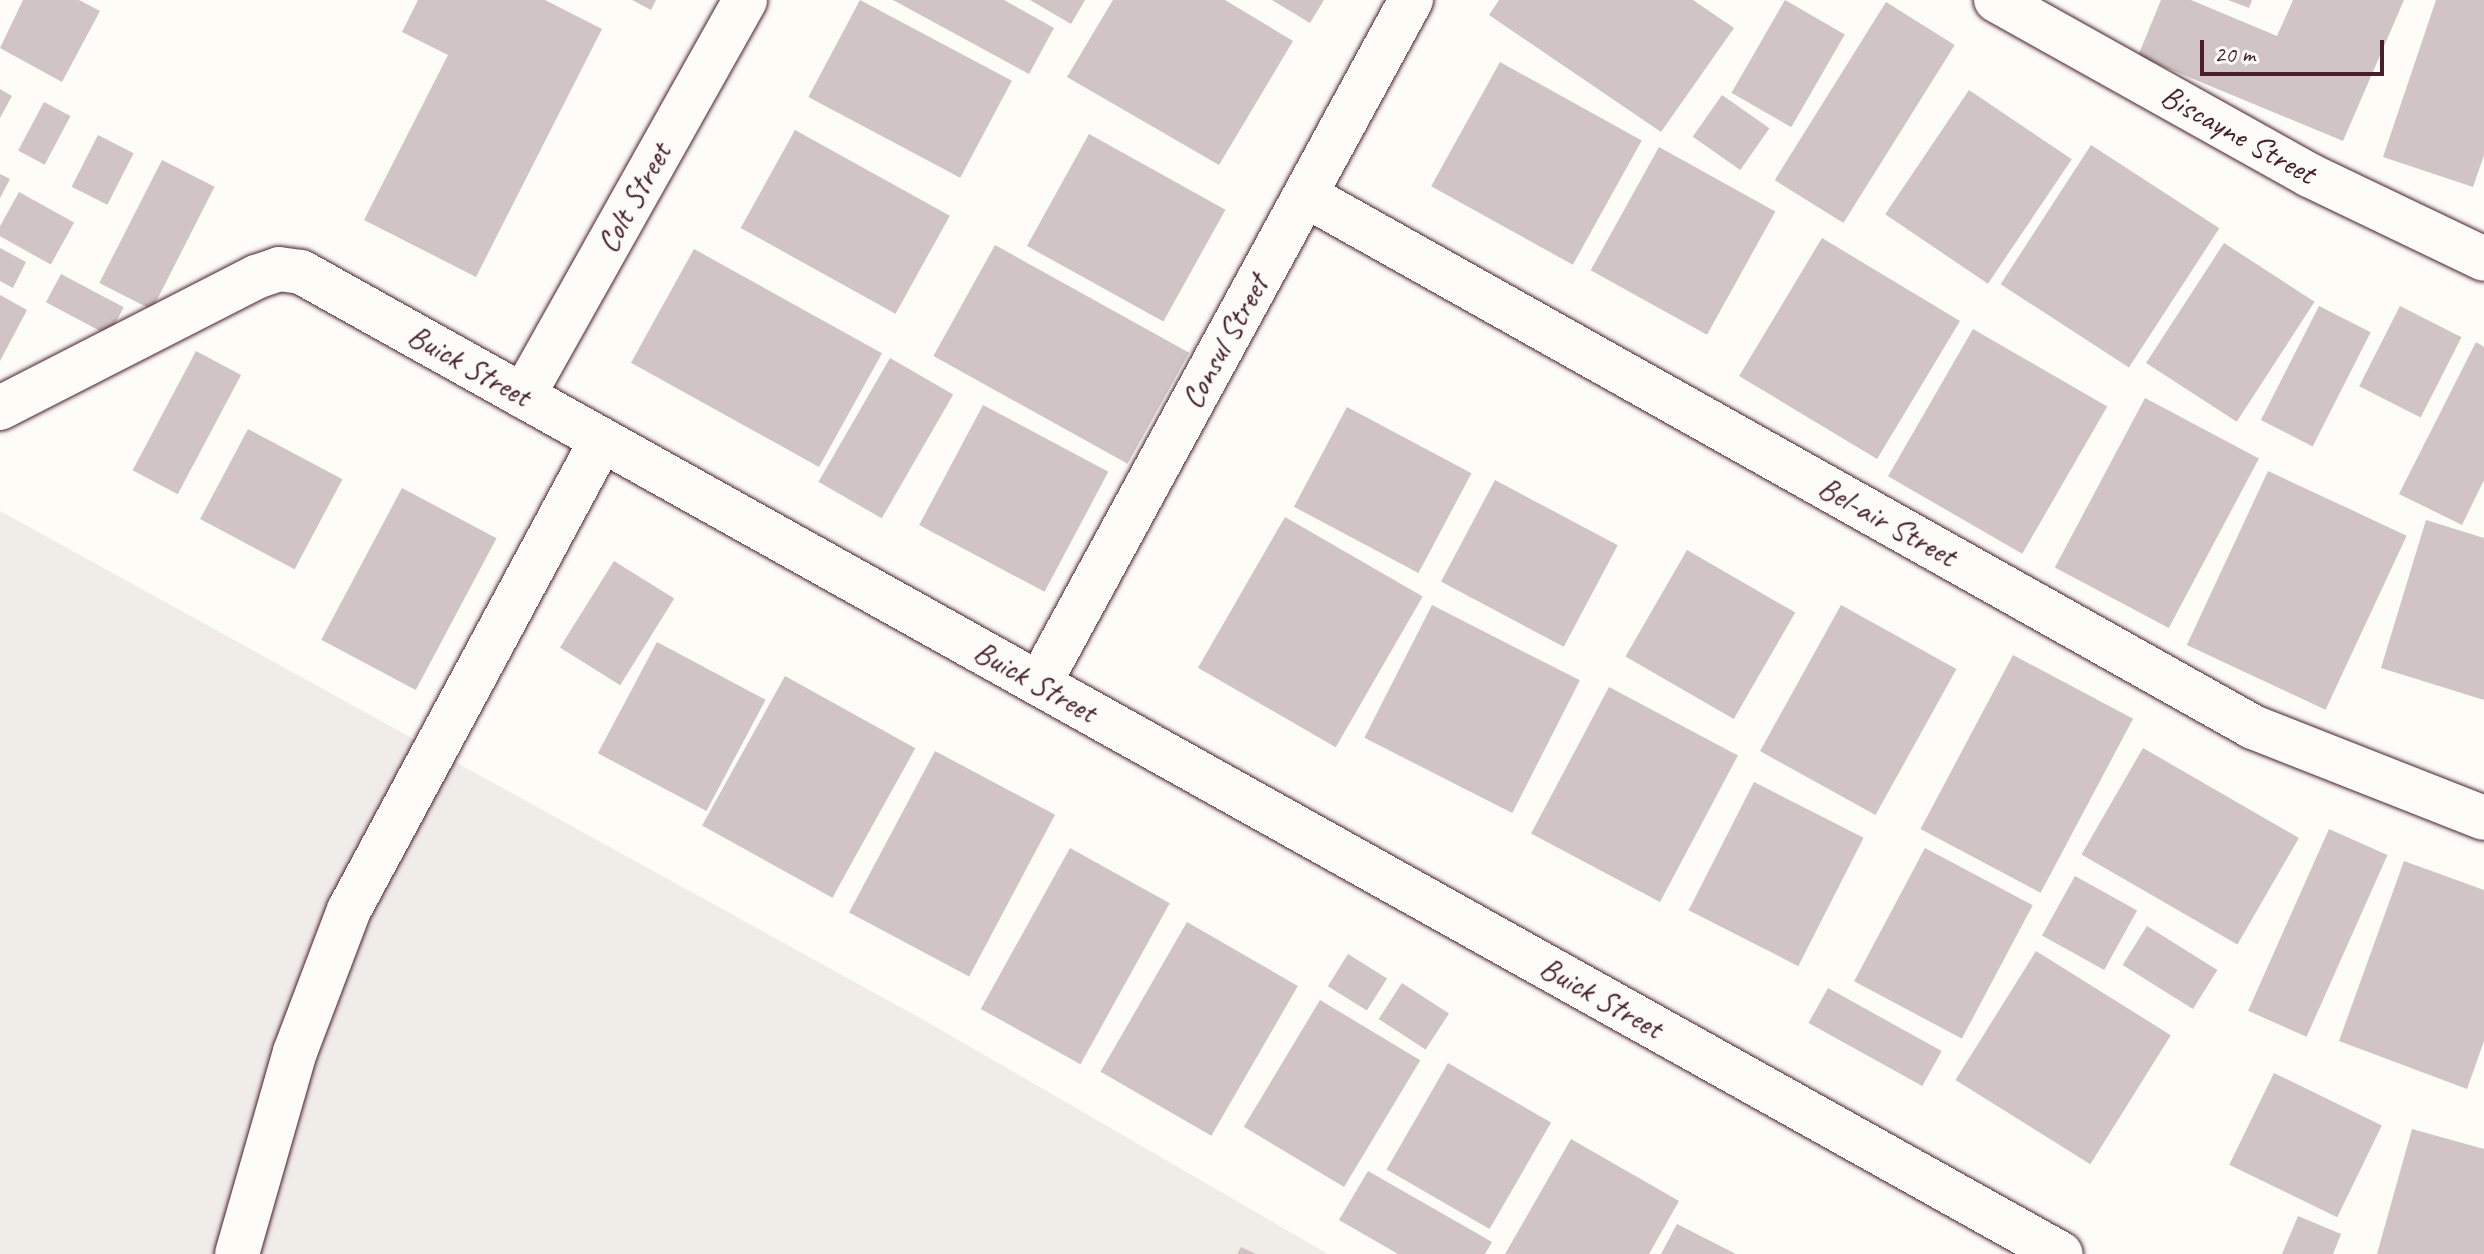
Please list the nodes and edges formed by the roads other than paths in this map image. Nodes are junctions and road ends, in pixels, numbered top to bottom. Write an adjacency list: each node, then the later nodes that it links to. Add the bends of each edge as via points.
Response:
1 (745, 0): 6 (street, Colt Street)
2 (1411, 0): 4 (street, Consul Street)
3 (1996, 0): 5 (street, Biscayne Street, via 2309,175)
4 (1305, 195): 9 (street, Consul Street); 10 (street, Bel-air Street, via 2253,727)
5 (2484, 259)
6 (523, 396): 7 (street, Buick Street, via 301,272 279,269); 8 (street, Buick Street)
7 (0, 408)
8 (601, 441): 9 (street, Buick Street); 11 (street, via 349,910 295,1052)
9 (1039, 684): 12 (street, Buick Street)
10 (2484, 818)
11 (237, 1254)
12 (2061, 1254)

